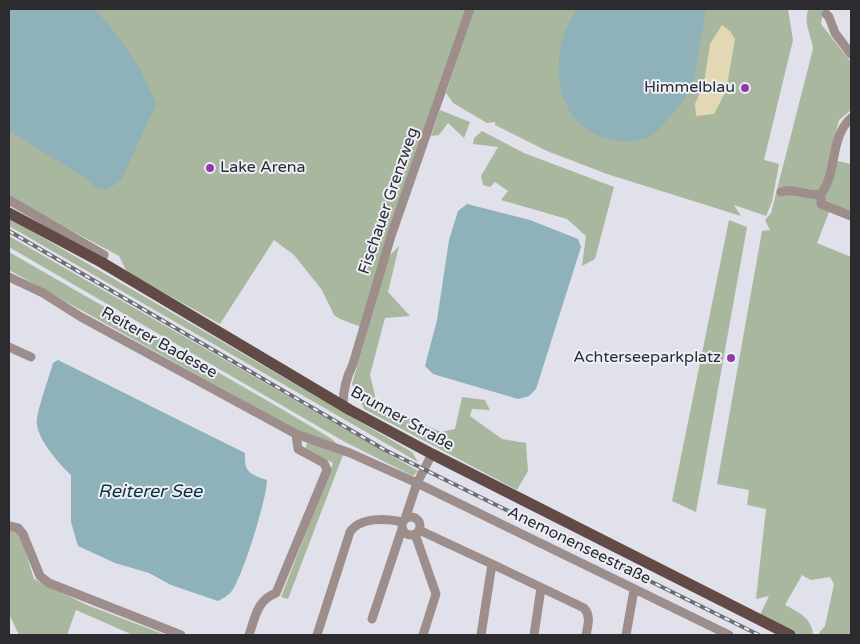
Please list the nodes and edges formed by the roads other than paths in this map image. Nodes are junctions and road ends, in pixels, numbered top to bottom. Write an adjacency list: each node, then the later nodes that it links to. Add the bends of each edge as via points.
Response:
1 (470, 9): 14 (street, Fischauer Grenzweg, via 391,236 353,364 346,376)
2 (826, 14): 3 (street)
3 (851, 54)
4 (851, 118): 6 (street, via 838,137)
5 (781, 192): 6 (street, via 789,190)
6 (821, 199): 9 (street)
7 (9, 200): 10 (street, via 104,254)
8 (9, 213): 10 (main road, Brunner Straße)
9 (851, 216)
10 (101, 262): 14 (main road, Brunner Straße)
11 (9, 277): 15 (street, Reiterer Badesee)
12 (9, 347): 13 (street)
13 (31, 357)
14 (343, 405): 16 (main road, Brunner Straße)
15 (296, 434): 17 (street, Reiterer Badesee, via 350,453); 28 (street, via 298,449 324,463 327,470 276,593 267,596 260,604)
16 (432, 454): 17 (street); 36 (main road, Brunner Straße)
17 (417, 483): 18 (street); 25 (street, Anemonenseestraße)
18 (412, 500): 19 (street); 20 (street)
19 (417, 520): 20 (street, via 410,517); 22 (street, via 420,524)
20 (403, 524): 22 (street, via 407,534); 26 (street); 29 (street, via 395,520 366,521 350,532)
21 (9, 526): 27 (street, via 24,534 40,576 49,583)
22 (417, 532): 23 (street); 30 (street, via 436,594)
23 (492, 564): 24 (street); 31 (street)
24 (541, 588): 32 (street); 33 (street, via 588,612)
25 (634, 590): 34 (street); 35 (street, Anemonenseestraße)
26 (372, 619)
27 (181, 635)
28 (249, 635)
29 (317, 635)
30 (423, 635)
31 (481, 635)
32 (534, 635)
33 (586, 635)
34 (626, 635)
35 (730, 635)
36 (790, 635)

